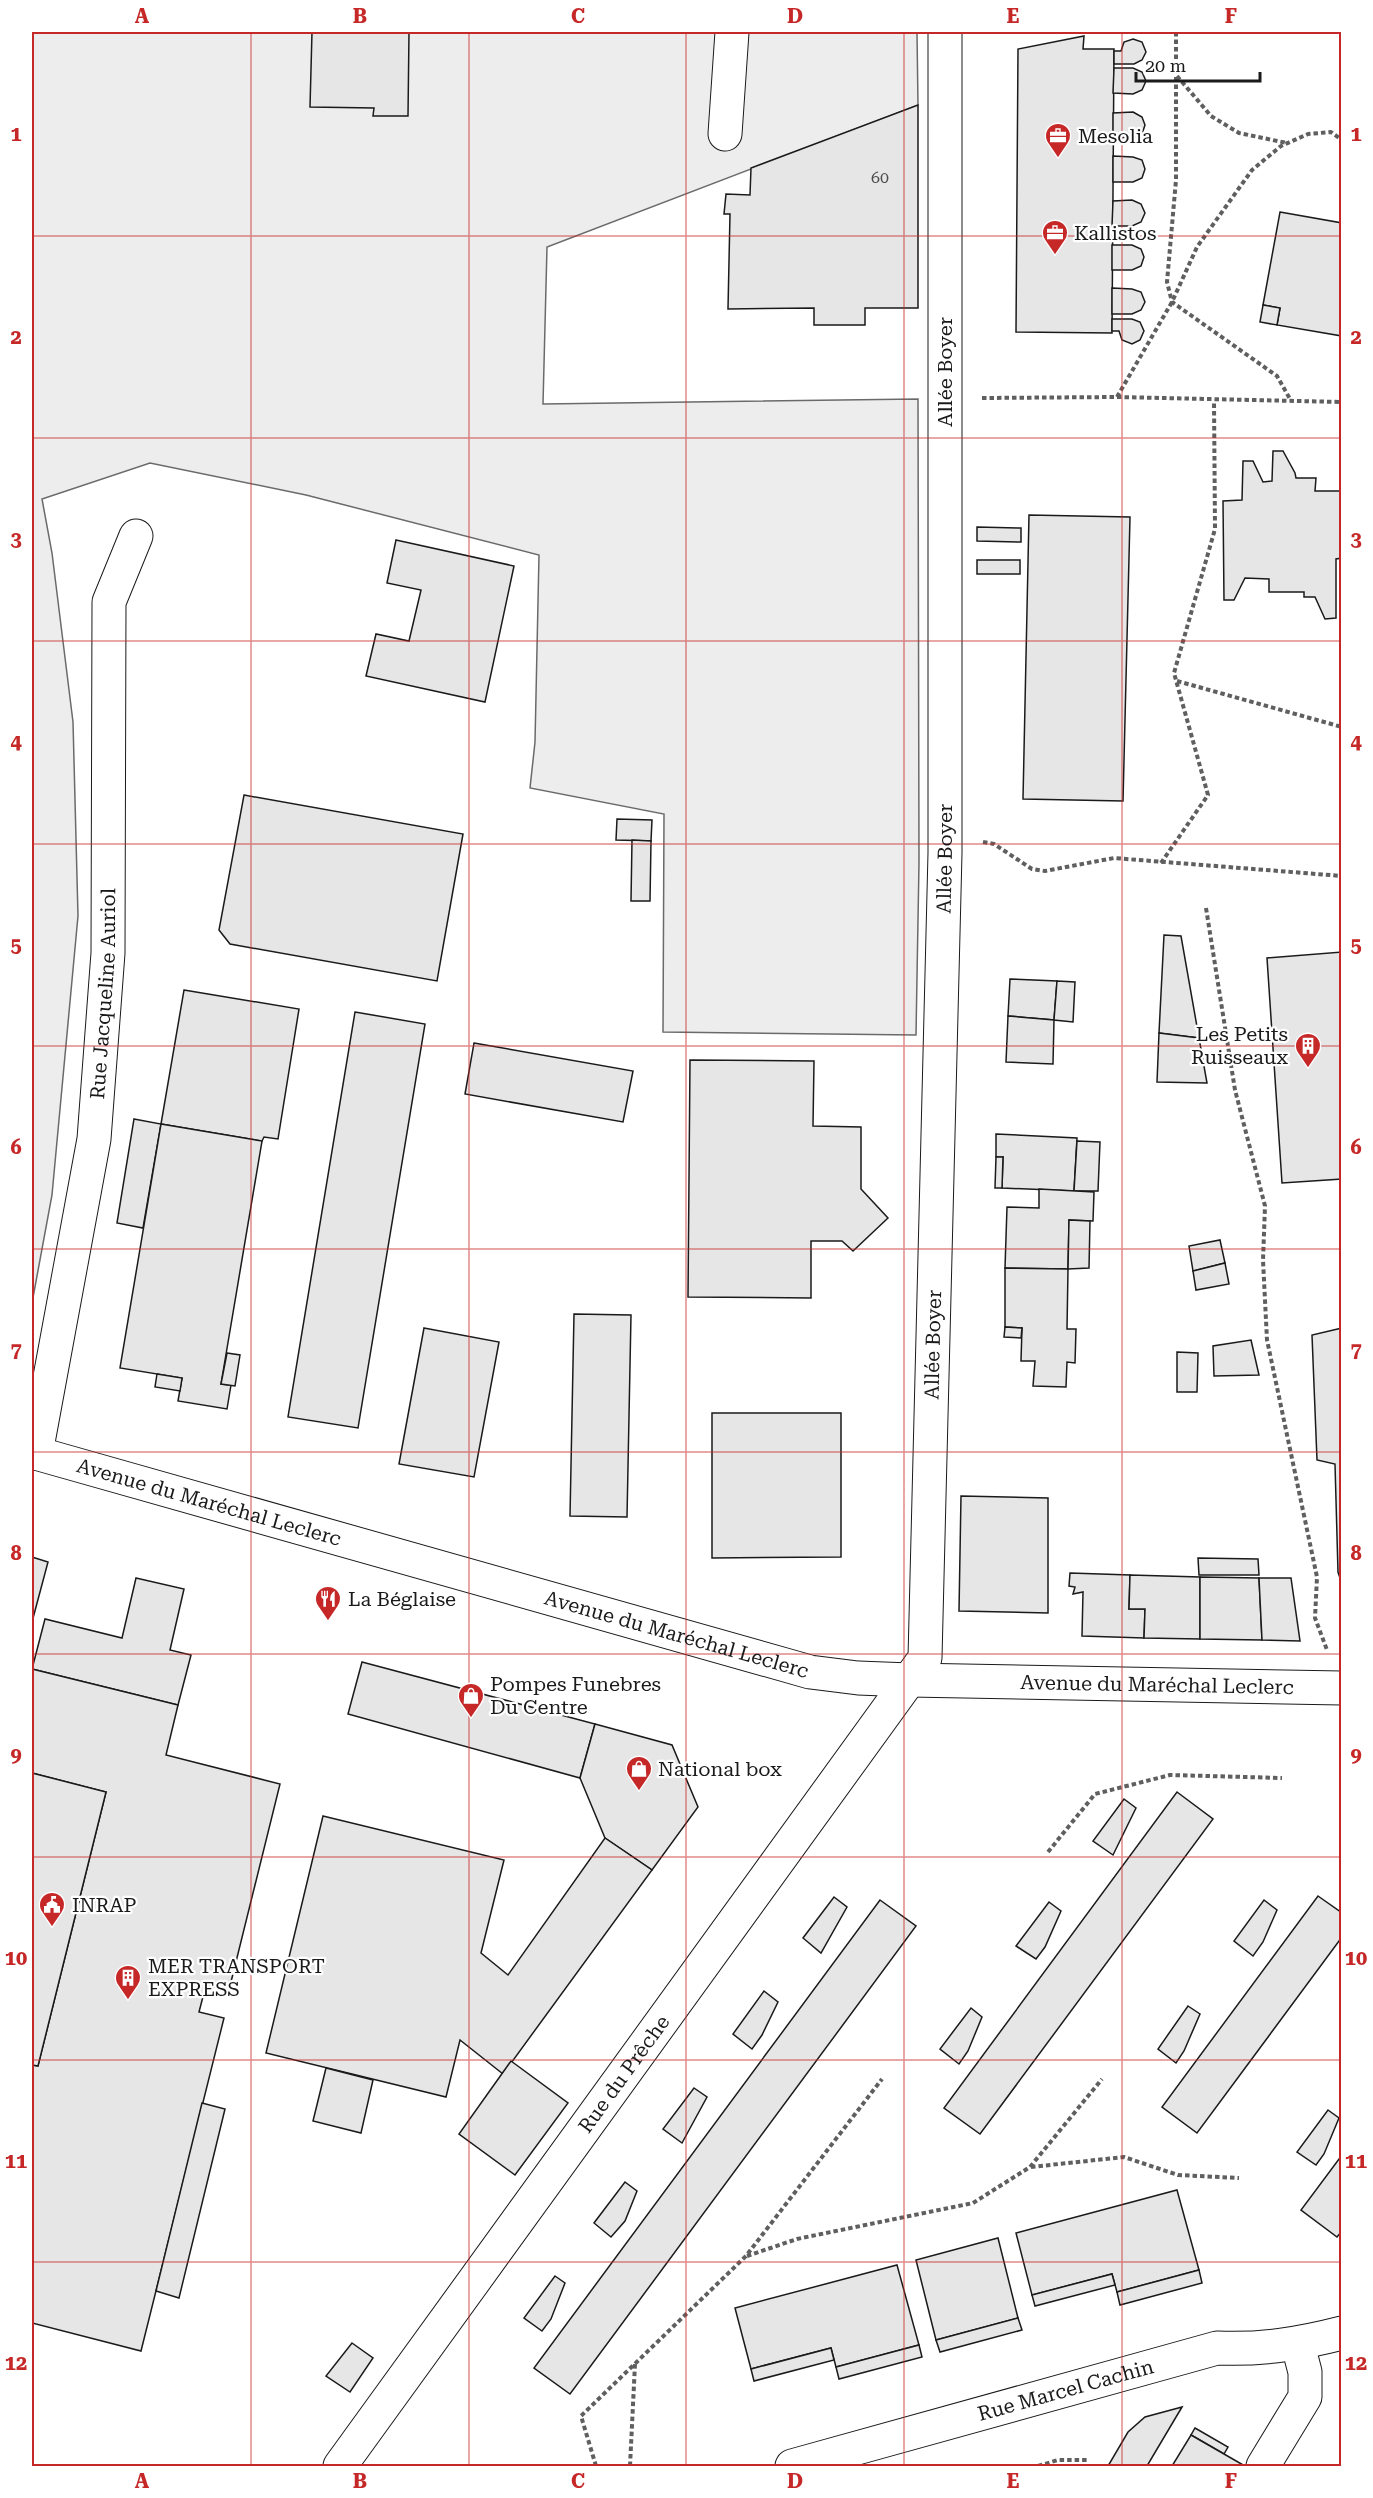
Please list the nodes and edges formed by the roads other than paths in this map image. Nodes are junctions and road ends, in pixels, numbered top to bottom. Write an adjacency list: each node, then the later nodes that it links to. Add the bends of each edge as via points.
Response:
1 (732, 32): 3 (street)
2 (945, 32): 6 (street, Allée Boyer, via 945,838 927,1643 925,1658)
3 (725, 134)
4 (136, 536): 5 (street, Rue Jacqueline Auriol, via 109,602 108,953 94,1139)
5 (34, 1452): 6 (street, Avenue du Maréchal Leclerc, via 810,1672)
6 (910, 1680): 7 (street, Avenue du Maréchal Leclerc); 10 (street, Rue du Prêche)
7 (1341, 1688)
8 (1341, 2333): 9 (street, Rue Marcel Cachin)
9 (1298, 2345): 11 (street, Rue Marcel Cachin, via 1253,2350 1217,2348); 12 (street, via 1305,2372 1305,2397)
10 (339, 2466)
11 (792, 2466)
12 (1263, 2466)

